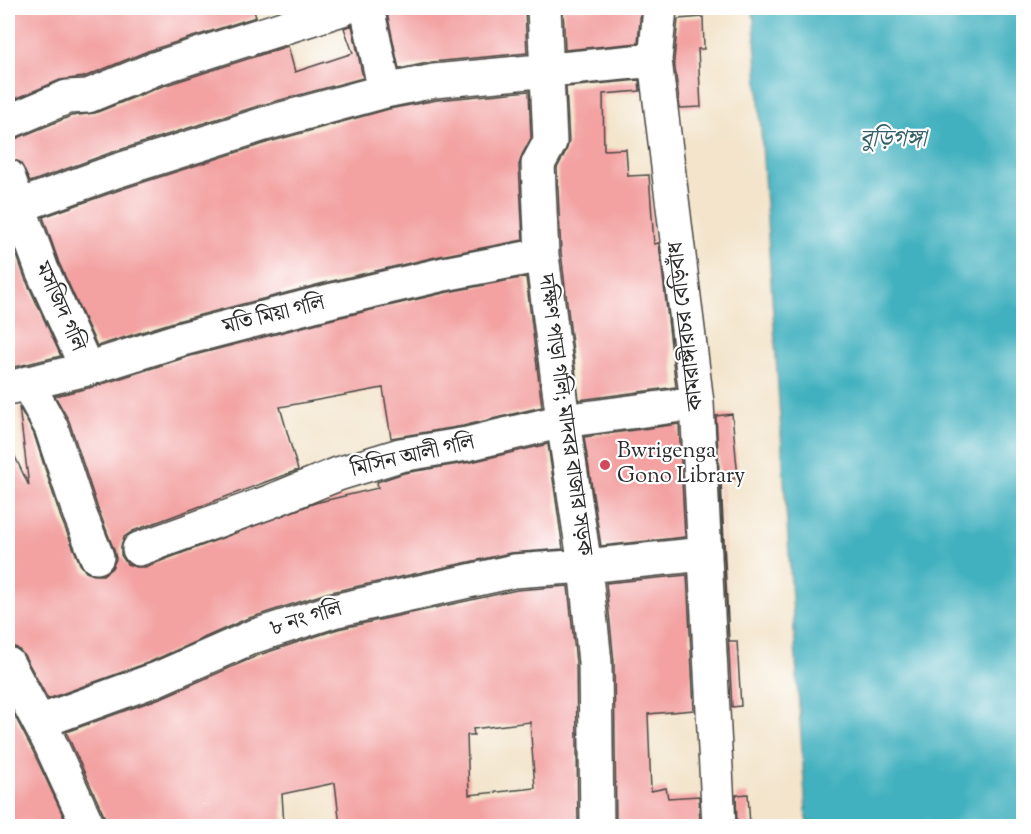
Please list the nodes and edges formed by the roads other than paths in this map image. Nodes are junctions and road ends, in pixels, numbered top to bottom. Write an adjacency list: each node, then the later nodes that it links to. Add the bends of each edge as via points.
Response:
1 (345, 8): 8 (street, via 154,69 88,96 67,97)
2 (367, 8): 7 (street)
3 (544, 8): 6 (street, দক্ষিণ পাড়া গলি; মাদবর বাজার সড়ক)
4 (660, 8): 5 (street, কামরাঙ্গীরচর বেড়িবাঁধ)
5 (655, 60): 6 (street); 13 (street, কামরাঙ্গীরচর বেড়িবাঁধ)
6 (548, 69): 7 (street, via 434,81); 10 (street, দক্ষিণ পাড়া গলি; মাদবর বাজার সড়ক, via 550,142 538,164)
7 (385, 91): 9 (street, via 116,171)
8 (8, 123)
9 (13, 191): 11 (street, মসজিদ গলি, via 42,270)
10 (542, 255): 11 (street, মতি মিয়া গলি, via 333,300 182,339); 14 (street, দক্ষিণ পাড়া গলি; মাদবর বাজার সড়ক)
11 (87, 369): 12 (street, মতি মিয়া গলি)
12 (17, 385): 17 (street, via 51,428)
13 (697, 403): 14 (street, মিসিন আলী গলি); 16 (street, কামরাঙ্গীরচর বেড়িবাঁধ)
14 (563, 421): 15 (street, মিসিন আলী গলি, via 400,455 338,474); 18 (street, দক্ষিণ পাড়া গলি; মাদবর বাজার সড়ক)
15 (139, 549)
16 (705, 554): 18 (street, ৮ নং গলি); 23 (street, কামরাঙ্গীরচর বেড়িবাঁধ)
17 (97, 557)
18 (585, 566): 20 (street, ৮ নং গলি, via 514,571 333,611 252,637 157,679); 22 (street, দক্ষিণ পাড়া গলি; মাদবর বাজার সড়ক, via 595,662)
19 (8, 664): 20 (street)
20 (25, 712): 21 (street)
21 (88, 826)
22 (597, 826)
23 (719, 826)

